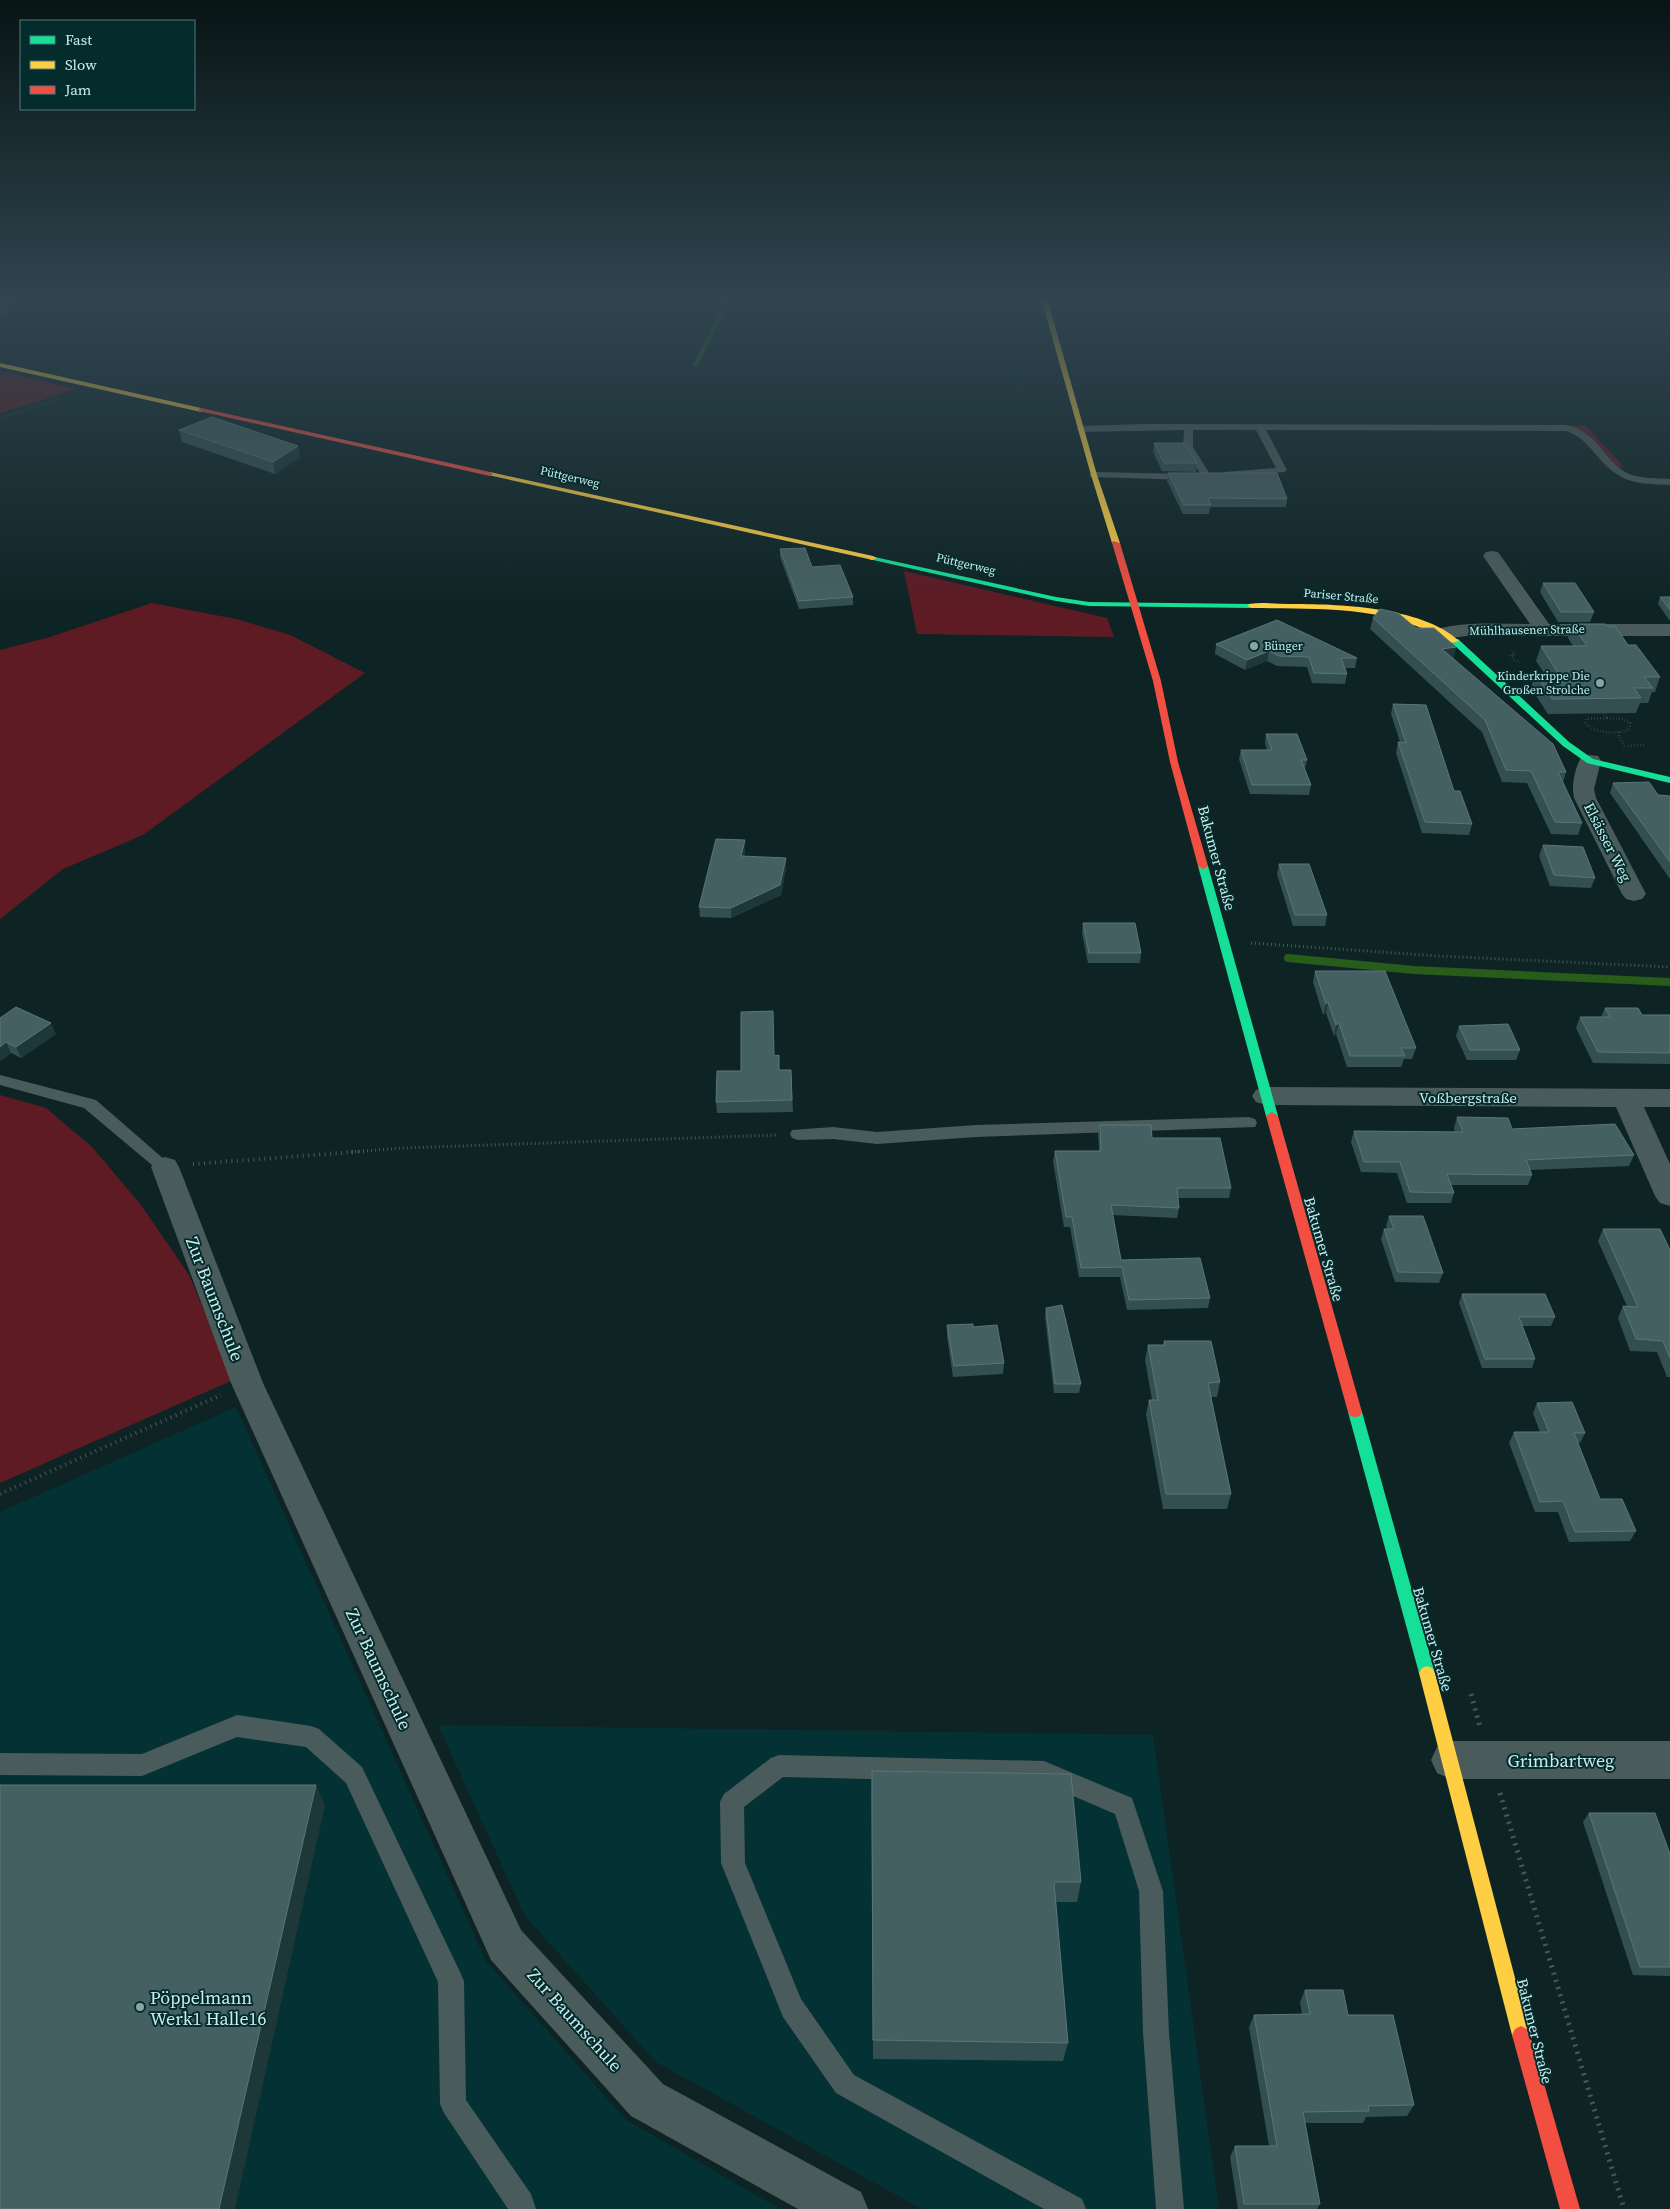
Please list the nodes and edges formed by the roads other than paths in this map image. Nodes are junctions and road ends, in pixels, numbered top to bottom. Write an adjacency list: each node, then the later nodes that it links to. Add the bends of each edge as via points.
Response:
1 (162, 401): 10 (main road, Püttgerweg, via 1056,599 1089,604)
2 (1073, 401): 5 (main road, Bakumer Straße)
3 (1189, 428): 4 (lane); 5 (lane); 7 (lane, via 1188,446)
4 (1260, 428): 7 (lane, via 1282,470); 8 (lane, via 1568,428 1587,436 1611,465 1624,475)
5 (1081, 429): 6 (main road, Bakumer Straße)
6 (1094, 475): 7 (lane); 10 (main road, Bakumer Straße)
7 (1206, 476)
8 (1670, 482)
9 (1492, 556): 11 (street)
10 (1136, 605): 13 (main road, Pariser Straße, via 1358,609 1425,623); 18 (main road, Bakumer Straße, via 1173,756)
11 (1543, 629): 12 (street, Mühlhausener Straße); 13 (street, Mühlhausener Straße)
12 (1670, 630)
13 (1444, 633): 14 (main road, Pariser Straße, via 1566,744)
14 (1590, 761): 15 (main road, Pariser Straße); 16 (street, Elsässer Weg, via 1582,789)
15 (1670, 780)
16 (1634, 894)
17 (0, 1080): 23 (lane, Zur Baumschule, via 90,1104)
18 (1266, 1096): 19 (street, Voßbergstraße); 25 (main road, Bakumer Straße)
19 (1626, 1098): 20 (street, Voßbergstraße); 24 (street)
20 (1670, 1098)
21 (1249, 1123): 22 (lane, via 976,1131 877,1138 833,1133)
22 (798, 1134)
23 (165, 1166): 29 (street, Zur Baumschule, via 247,1383 506,1945 647,2100)
24 (1670, 1196)
25 (1451, 1760): 26 (street, Grimbartweg); 32 (main road, Bakumer Straße, via 1533,2083)
26 (1670, 1760)
27 (0, 1764): 28 (lane, via 142,1765 237,1726 311,1737 354,1775 452,1981 453,2104)
28 (522, 2209)
29 (844, 2209)
30 (1072, 2209): 31 (lane, via 845,2084 792,2008 733,1863 732,1802 778,1766 1044,1772 1124,1806 1151,1891 1156,2033)
31 (1170, 2209)
32 (1570, 2209)

